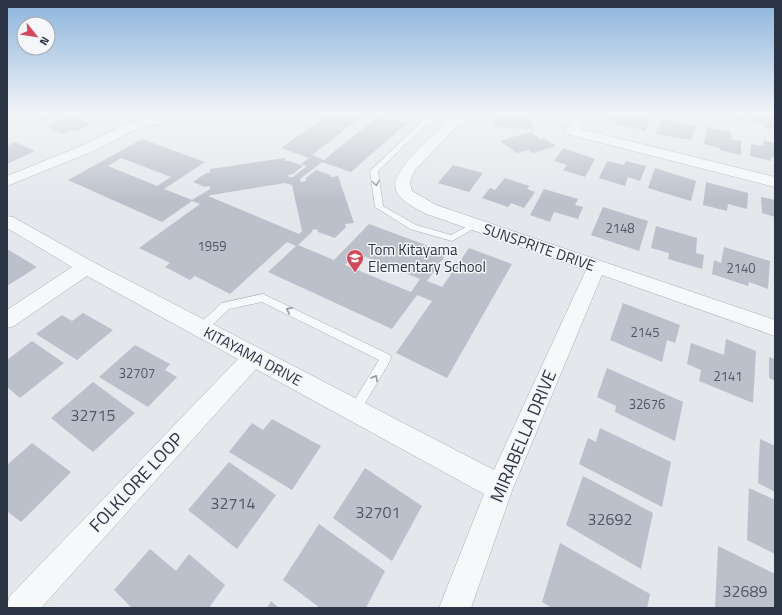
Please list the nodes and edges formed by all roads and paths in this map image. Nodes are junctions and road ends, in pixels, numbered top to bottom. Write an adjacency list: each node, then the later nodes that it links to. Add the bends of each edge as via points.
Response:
1 (100, 143): 5 (street)
2 (404, 143): 8 (lane, one-way to 8, via 374,171 379,206 413,227 452,238)
3 (434, 143): 8 (street, SUNSPRITE DRIVE, via 402,178 402,189 408,197 430,209)
4 (622, 143): 6 (street)
5 (7, 181)
6 (775, 182)
7 (7, 221): 9 (street, KITAYAMA DRIVE)
8 (476, 225): 10 (street, SUNSPRITE DRIVE)
9 (86, 267): 11 (street); 13 (street, KITAYAMA DRIVE)
10 (596, 267): 12 (street, SUNSPRITE DRIVE); 16 (street, MIRABELLA DRIVE)
11 (7, 320)
12 (775, 328)
13 (201, 329): 14 (street, KITAYAMA DRIVE); 15 (lane, one-way to 13, via 386,358 263,298 226,306)
14 (253, 357): 15 (street, KITAYAMA DRIVE); 17 (street, FOLKLORE LOOP)
15 (354, 411): 16 (street, KITAYAMA DRIVE)
16 (500, 488): 18 (street, MIRABELLA DRIVE)
17 (20, 608)
18 (455, 608)

